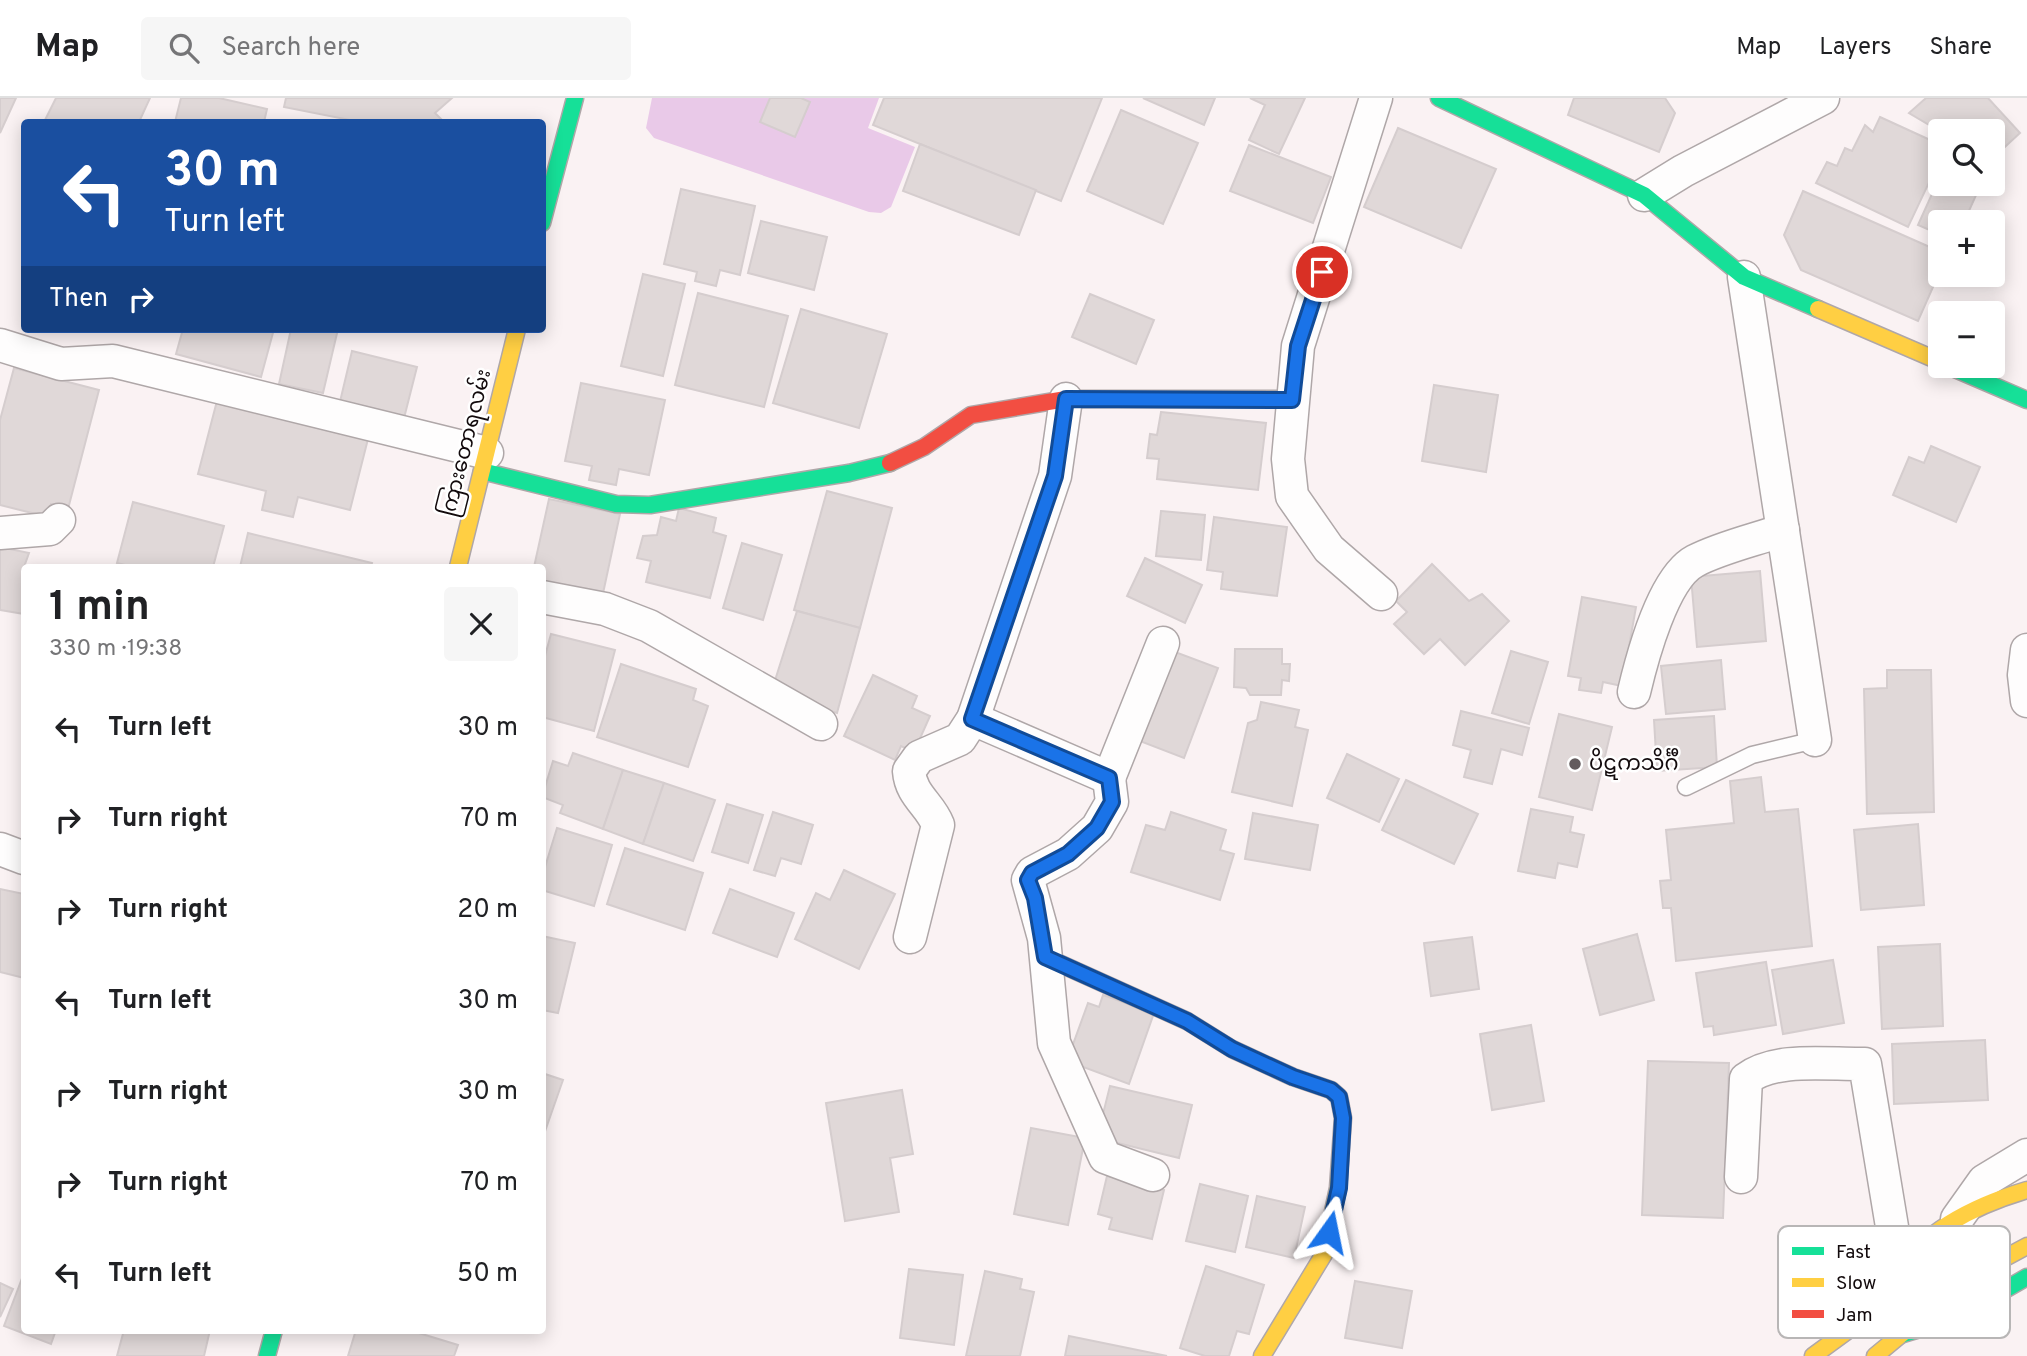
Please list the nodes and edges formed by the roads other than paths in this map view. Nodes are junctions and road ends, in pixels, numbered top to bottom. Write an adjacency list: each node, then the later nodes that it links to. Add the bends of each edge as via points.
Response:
1 (575, 98): 6 (main road)
2 (1376, 98): 13 (street, via 1298,346)
3 (1440, 98): 5 (main road)
4 (1823, 98): 5 (street)
5 (1644, 195): 7 (main road)
6 (546, 205)
7 (1744, 277): 10 (main road); 17 (street)
8 (516, 333): 15 (main road, ကြားတောရလမ်း)
9 (0, 345): 15 (street, via 61,364 113,361)
10 (1928, 356)
11 (1976, 378): 14 (main road)
12 (1066, 399): 13 (main road); 15 (main road, via 971,415 894,462 650,505 616,504); 26 (street, via 1055,476)
13 (1292, 400): 20 (street, via 1288,459 1293,496 1329,549)
14 (2027, 400)
15 (485, 462): 19 (main road, ကြားတောရလမ်း)
16 (59, 520): 18 (street, via 50,529)
17 (1783, 530): 24 (street, via 1693,562 1668,592 1644,648); 28 (street)
18 (0, 533)
19 (459, 564)
20 (1381, 594)
21 (546, 598): 27 (street, via 605,609 649,626)
22 (1163, 643): 29 (street)
23 (2027, 649): 25 (street)
24 (1634, 692)
25 (2027, 701)
26 (972, 719): 29 (street); 33 (street, via 960,739 919,757 909,771 916,795 938,825)
27 (821, 724)
28 (1815, 740): 30 (lane, via 1752,755)
29 (1109, 778): 34 (street, via 1112,802 1097,828 1028,880)
30 (1686, 787)
31 (0, 849): 32 (street)
32 (21, 857)
33 (910, 937)
34 (1045, 957): 36 (street, via 1054,1043 1102,1152 1111,1161); 50 (main road, via 1339,1097 1343,1118 1339,1188 1324,1254)
35 (2027, 1154): 39 (street, via 1984,1181)
36 (1153, 1175)
37 (1741, 1177): 40 (street, via 1746,1079 1787,1066 1865,1064)
38 (2027, 1190): 39 (main road)
39 (1957, 1219): 41 (main road)
40 (1894, 1226)
41 (1947, 1226)
42 (2027, 1246): 43 (main road)
43 (2010, 1255)
44 (2027, 1277): 45 (main road)
45 (2010, 1287)
46 (273, 1334): 49 (main road)
47 (1837, 1338): 51 (main road)
48 (1896, 1338): 52 (main road)
49 (267, 1356)
50 (1262, 1356)
51 (1813, 1356)
52 (1875, 1356)

